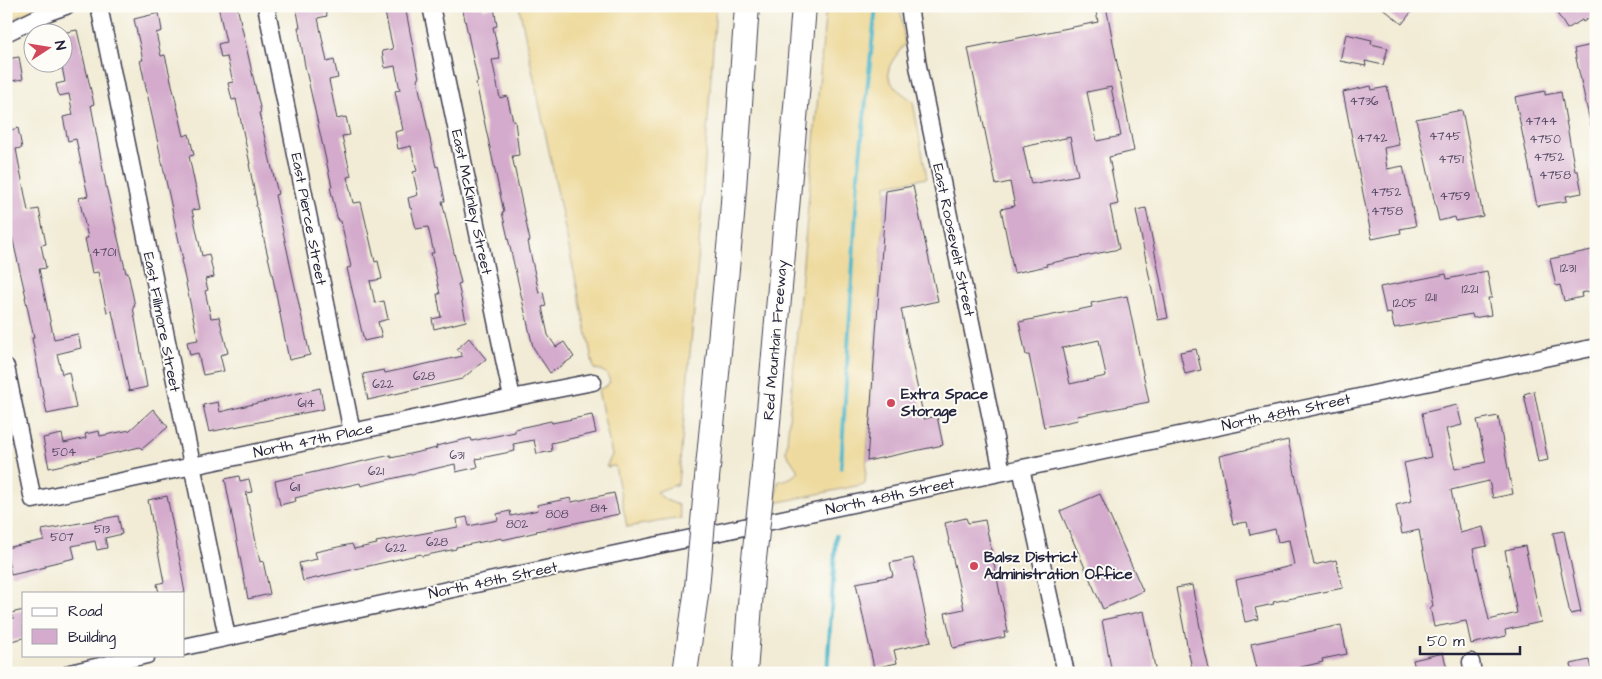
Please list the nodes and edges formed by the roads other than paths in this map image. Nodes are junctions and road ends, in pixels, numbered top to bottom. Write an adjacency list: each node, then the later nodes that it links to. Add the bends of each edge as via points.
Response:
1 (66, 6): 8 (street)
2 (99, 6): 14 (street, East Fillmore Street)
3 (266, 6): 13 (street, East Pierce Street)
4 (431, 6): 12 (street, East McKinley Street)
5 (747, 6): 17 (highway, bridge, via 732,216)
6 (804, 6): 24 (highway, Red Mountain Freeway, bridge)
7 (910, 6): 16 (street, East Roosevelt Street, via 918,66)
8 (6, 32)
9 (1596, 347): 15 (street, North 48th Street)
10 (6, 367): 14 (street, North 47th Place, via 32,500)
11 (593, 382): 12 (street, North 47th Place)
12 (512, 398): 13 (street, North 47th Place)
13 (352, 432): 14 (street, North 47th Place)
14 (192, 466): 18 (street, East Fillmore Street)
15 (1021, 468): 16 (street, North 48th Street); 25 (street)
16 (1002, 472): 18 (street, North 48th Street)
17 (697, 588): 22 (highway); 23 (highway)
18 (227, 637): 19 (street, North 48th Street)
19 (185, 647)
20 (143, 656): 21 (street)
21 (70, 673)
22 (685, 673)
23 (690, 673)
24 (745, 673)
25 (1066, 673)

